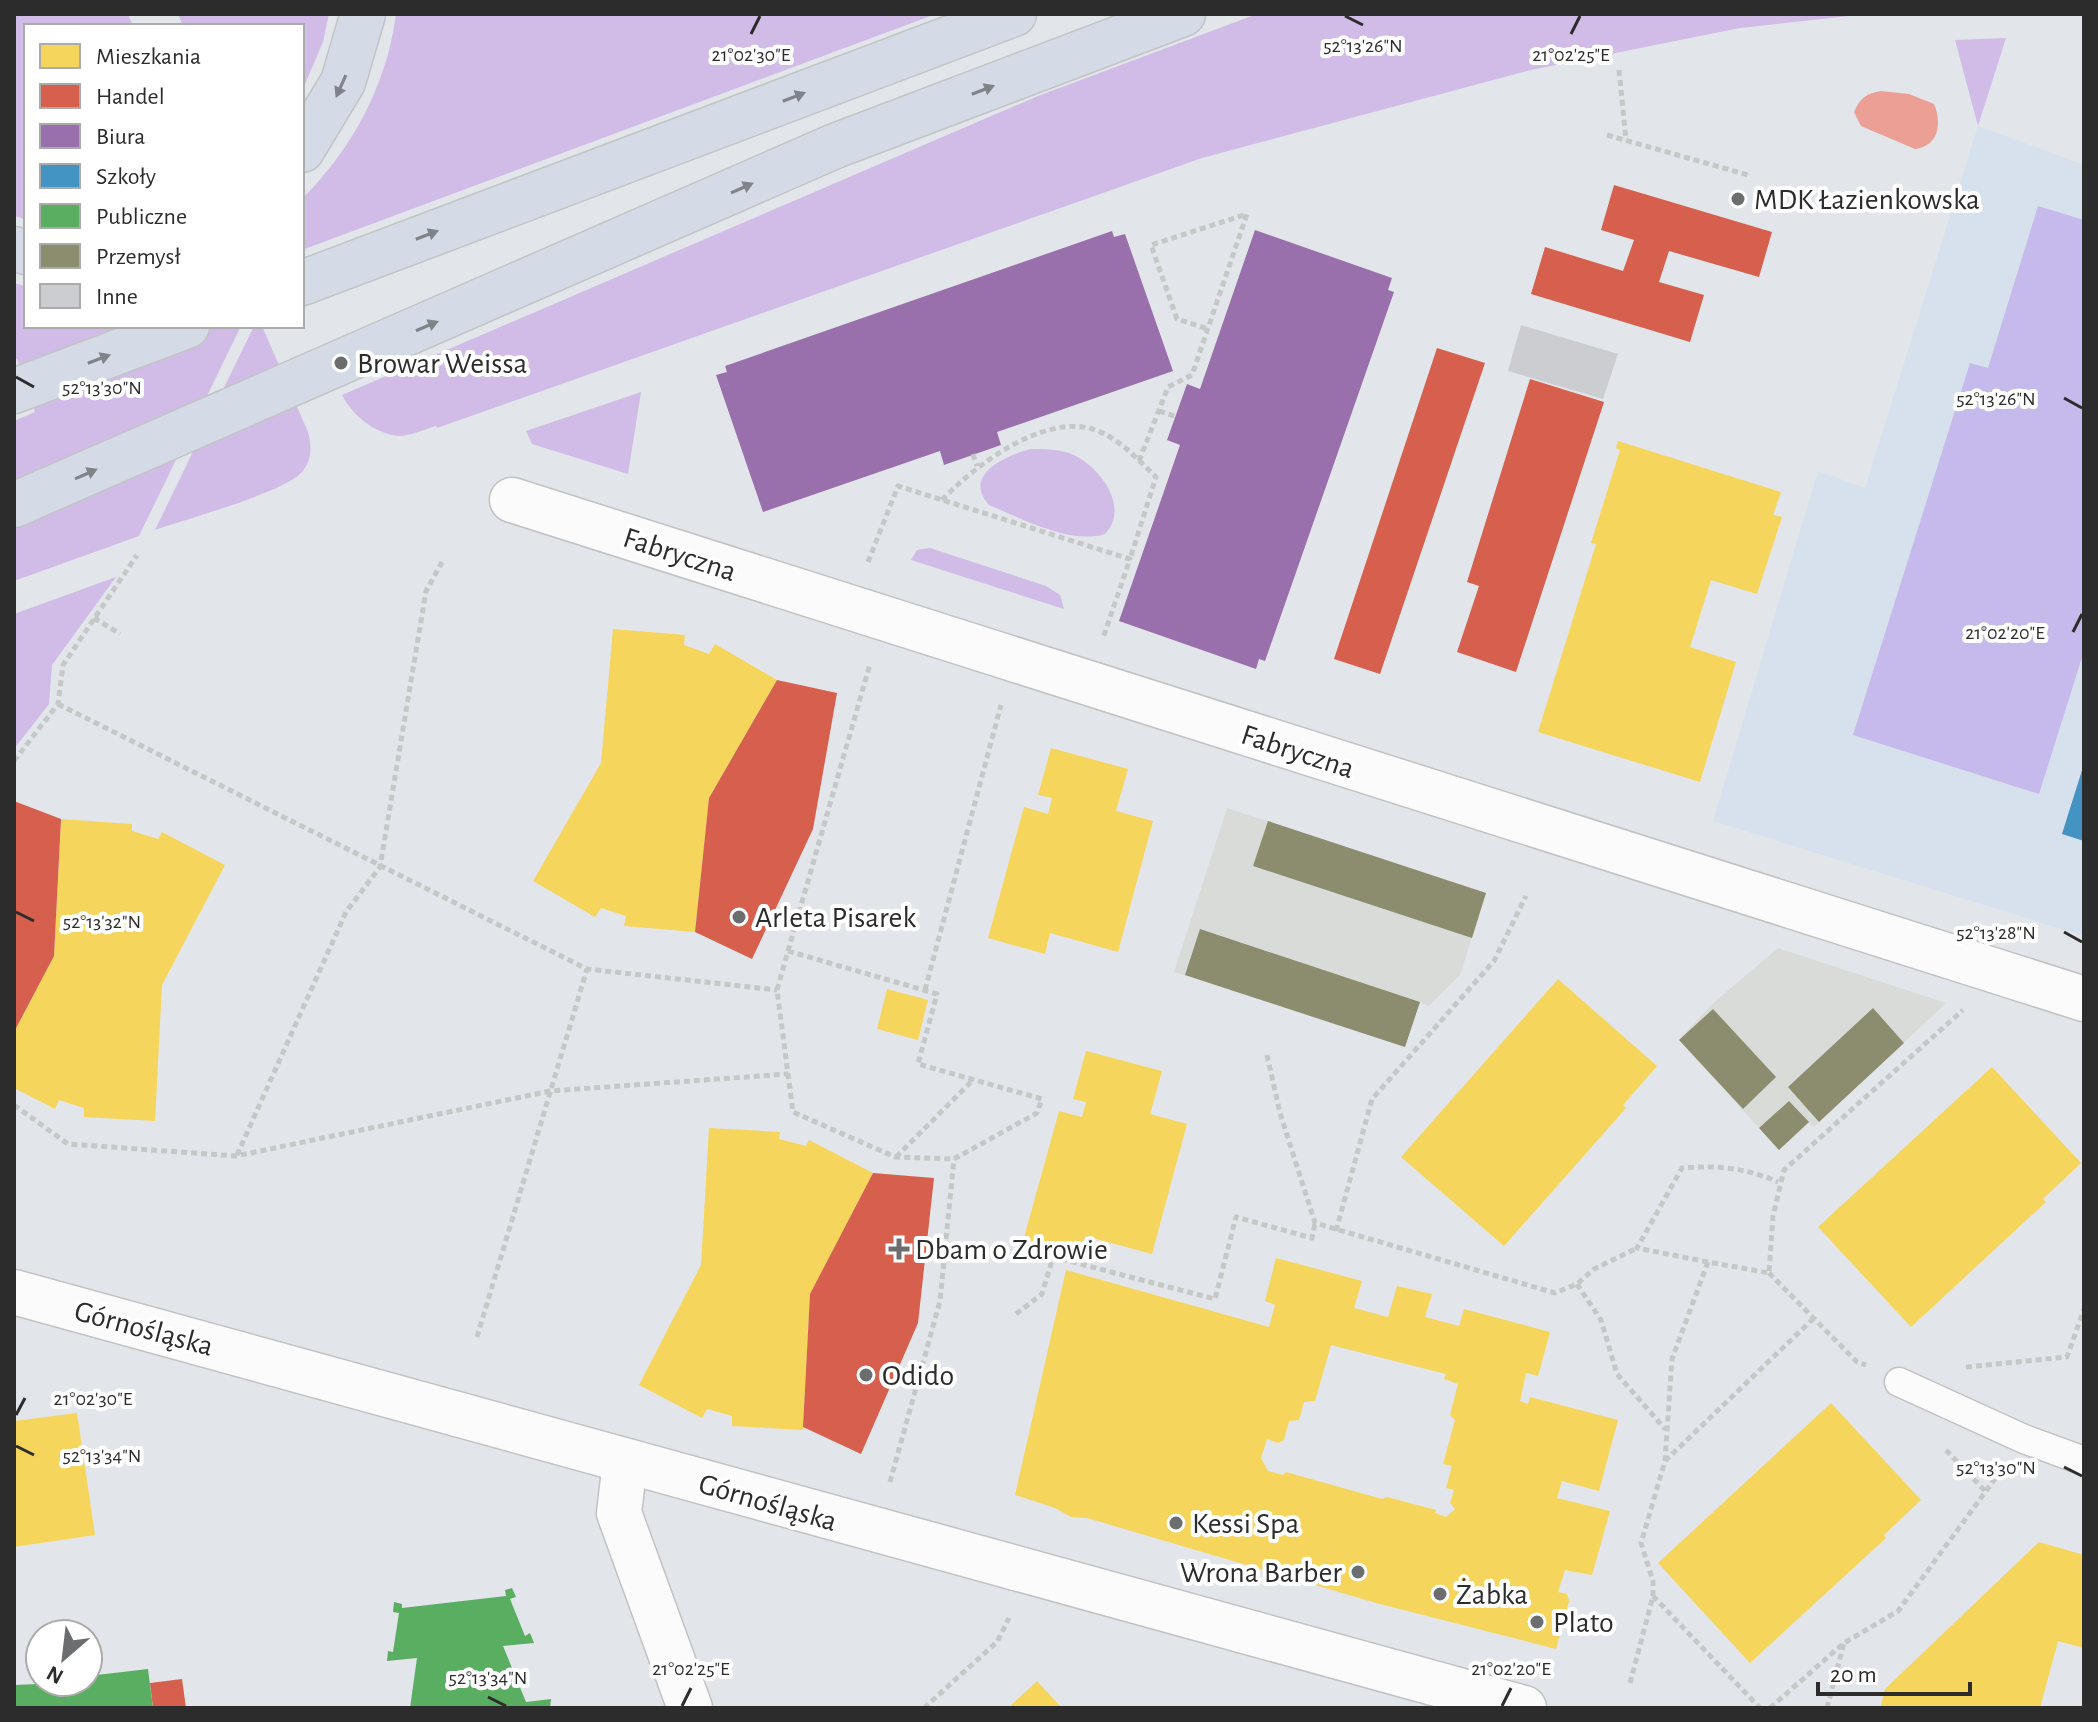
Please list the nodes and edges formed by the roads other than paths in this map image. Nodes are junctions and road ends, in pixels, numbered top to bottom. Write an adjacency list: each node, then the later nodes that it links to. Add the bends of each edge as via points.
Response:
1 (363, 14): 4 (main road, one-way to 4, via 343,82)
2 (1014, 14): 5 (main road, one-way to 2)
3 (1183, 14): 9 (main road, one-way to 3, via 835,146)
4 (304, 147)
5 (304, 282)
6 (182, 328): 7 (main road, one-way to 6)
7 (20, 389)
8 (512, 500): 10 (street, Fabryczna)
9 (14, 505)
10 (2084, 999)
11 (14, 1292): 14 (street, Górnośląska)
12 (1899, 1382): 13 (lane)
13 (2084, 1461)
14 (625, 1462): 15 (street, via 619,1513); 16 (street, Górnośląska)
15 (690, 1708)
16 (1524, 1708)

